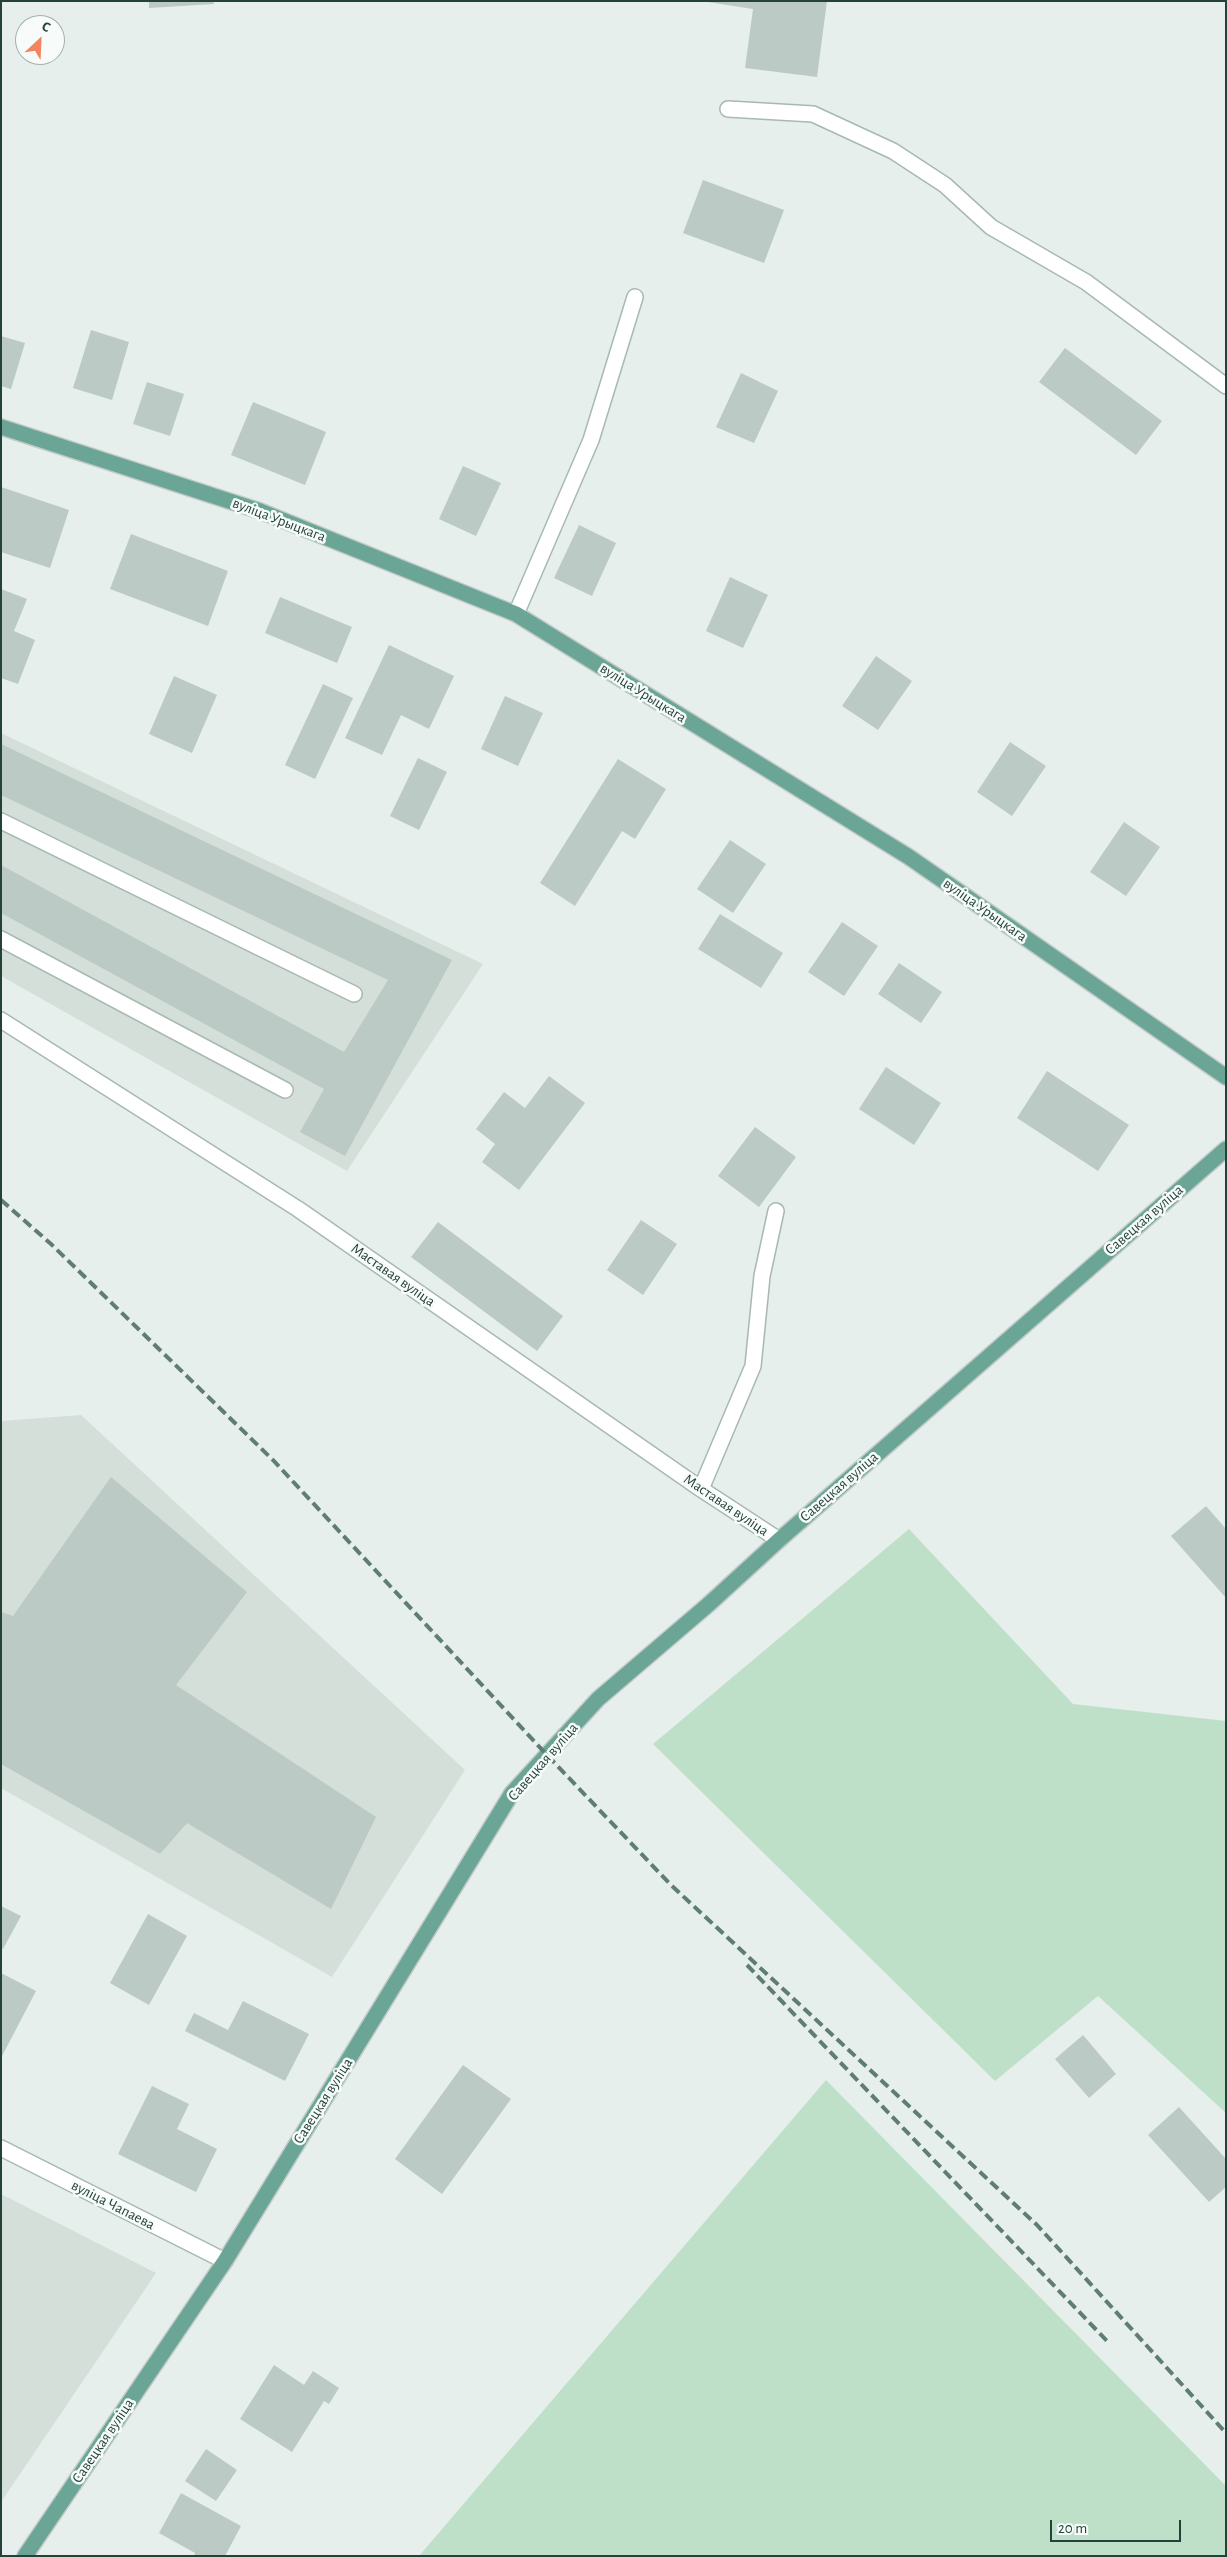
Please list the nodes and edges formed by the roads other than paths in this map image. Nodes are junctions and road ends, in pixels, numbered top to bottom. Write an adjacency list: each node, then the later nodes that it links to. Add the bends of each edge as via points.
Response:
1 (728, 109): 3 (street, via 813,114 893,151 945,185 991,227 1086,282)
2 (635, 297): 5 (street, via 591,440)
3 (1226, 386)
4 (1, 427): 5 (main road, вуліца Урыцкага, via 260,511)
5 (516, 614): 10 (main road, вуліца Урыцкага, via 910,857)
6 (1, 821): 8 (street)
7 (1, 939): 11 (street)
8 (354, 994)
9 (1, 1020): 14 (street, Маставая вуліца, via 298,1209)
10 (1226, 1077)
11 (285, 1090)
12 (1226, 1149): 15 (main road, Савецкая вуліца)
13 (776, 1211): 14 (street, via 762,1276 753,1366)
14 (701, 1489): 15 (street, Маставая вуліца)
15 (779, 1540): 17 (main road, Савецкая вуліца, via 598,1700 512,1793)
16 (1, 2148): 17 (street, вуліца Чапаева)
17 (225, 2261): 18 (main road, Савецкая вуліца)
18 (25, 2556)

